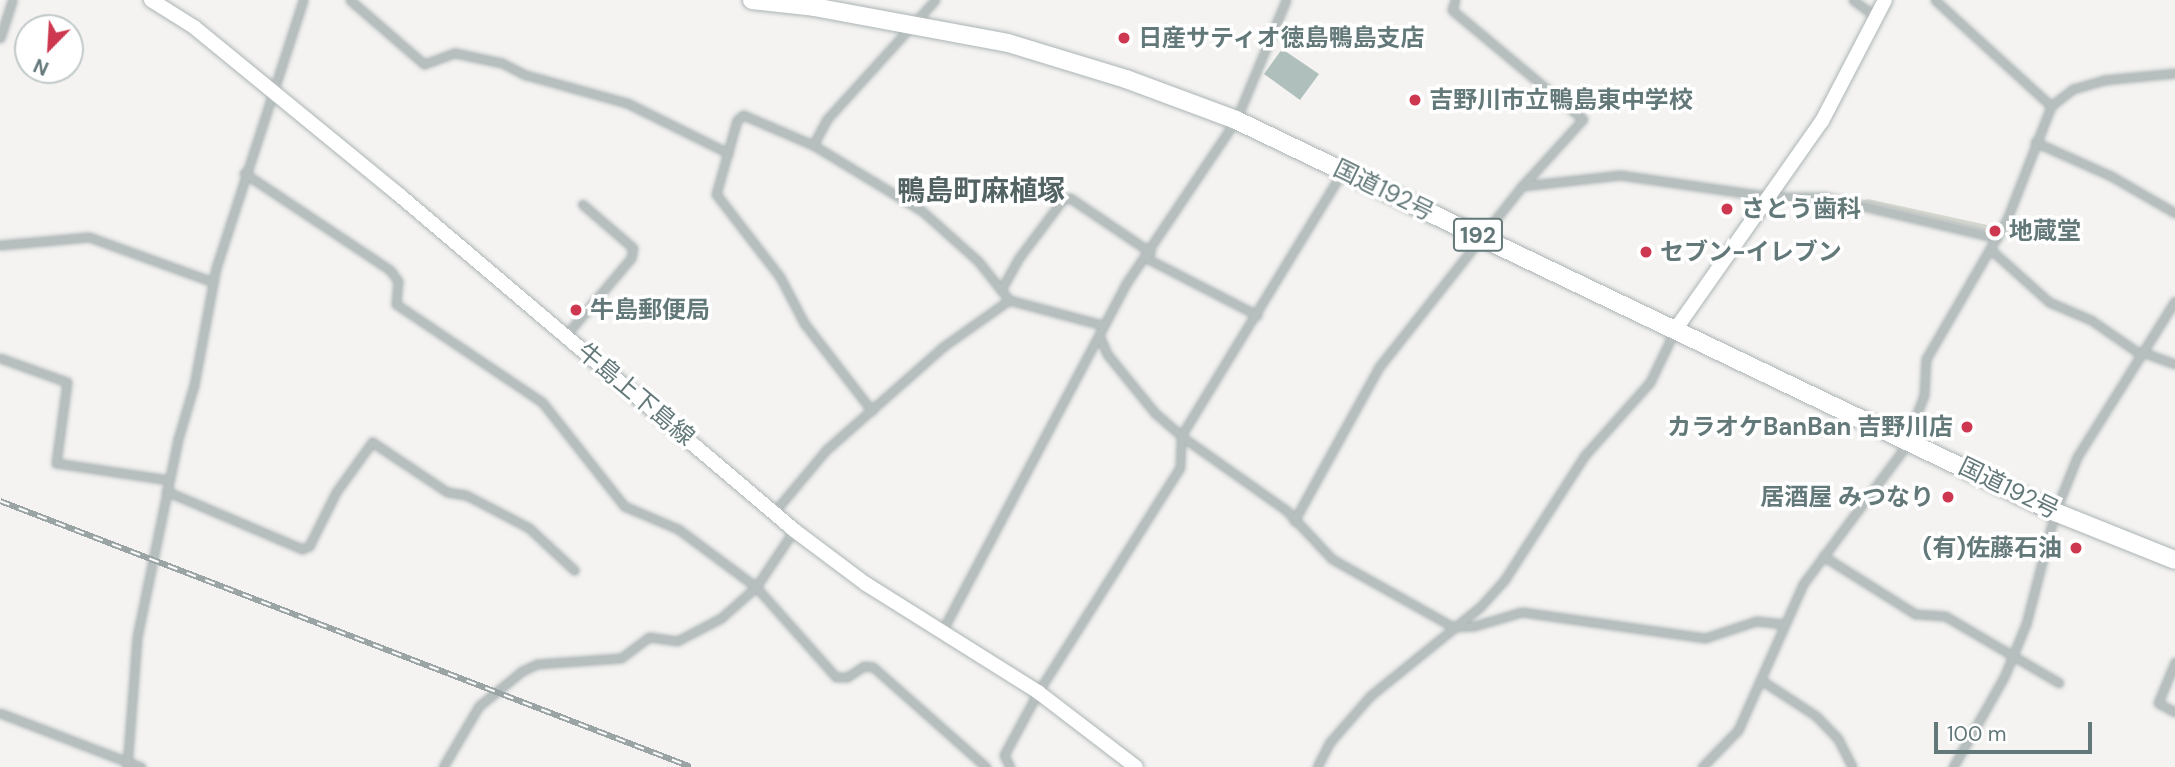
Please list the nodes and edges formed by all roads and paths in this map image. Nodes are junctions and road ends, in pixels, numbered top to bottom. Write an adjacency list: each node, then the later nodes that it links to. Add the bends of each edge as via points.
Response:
1 (12, 0): 14 (street)
2 (152, 0): 16 (main road, 牛島上下島線, via 194,27)
3 (303, 0): 16 (street)
4 (350, 0): 21 (street, via 424,64 455,52 502,64 627,103)
5 (752, 0): 13 (highway, 国道192号 / 192)
6 (935, 0): 13 (street)
7 (1286, 0): 18 (street)
8 (1455, 0): 24 (street, via 1452,10 1583,119)
9 (1853, 0): 12 (street)
10 (1885, 0): 12 (main road)
11 (1940, 2): 17 (street)
12 (1876, 17): 25 (main road, via 1822,121)
13 (914, 24): 18 (highway, 国道192号 / 192, via 1009,43); 20 (street, via 827,118)
14 (0, 38)
15 (2175, 73): 17 (street, via 2104,80 2073,89)
16 (271, 91): 23 (street); 40 (main road, 牛島上下島線)
17 (2051, 106): 19 (street)
18 (1236, 120): 22 (highway, 国道192号 / 192); 32 (street)
19 (2035, 142): 27 (street, via 2111,176); 29 (street)
20 (813, 145): 21 (street, via 743,115 737,120); 34 (street, via 922,211 978,261)
21 (728, 153): 45 (street, via 716,194 780,276 804,323)
22 (1343, 170): 28 (highway, 国道192号 / 192); 37 (street)
23 (244, 173): 33 (street); 57 (street, via 390,270 397,281 396,304 542,402 624,506 678,529)
24 (1521, 186): 25 (street, via 1620,175); 28 (street)
25 (1772, 197): 29 (street, via 1839,198); 39 (main road)
26 (582, 204): 40 (street, via 633,248 631,258)
27 (2175, 213)
28 (1480, 236): 39 (highway, 国道192号 / 192); 52 (street, via 1379,367)
29 (1997, 238): 31 (street)
30 (0, 245): 33 (street, via 89,237)
31 (1990, 249): 42 (street, via 2049,302 2091,320); 47 (street, via 1926,359 1924,396)
32 (1148, 255): 34 (street, via 1070,198 1063,199 1017,259); 37 (street); 38 (street)
33 (213, 282): 48 (street, via 194,385)
34 (1001, 290): 35 (street)
35 (1009, 300): 38 (street); 45 (street, via 944,346)
36 (2175, 301): 42 (street)
37 (1257, 315): 46 (street)
38 (1102, 326): 41 (street)
39 (1675, 330): 47 (highway, 国道192号 / 192); 59 (street, via 1650,382 1585,455 1505,579)
40 (566, 335): 50 (main road, 牛島上下島線)
41 (1098, 335): 46 (street, via 1107,354); 60 (street)
42 (2141, 353): 44 (street); 51 (street, via 2077,457)
43 (0, 358): 48 (street, via 67,382 56,463)
44 (2175, 364)
45 (872, 411): 50 (street, via 826,450)
46 (1181, 436): 52 (street); 65 (street, via 1180,467)
47 (1907, 439): 51 (highway, 国道192号 / 192); 54 (street)
48 (169, 480): 49 (street)
49 (166, 491): 56 (street, via 302,549 309,546 335,492 372,442 447,492 466,495 529,528); 68 (street, via 137,637)
50 (775, 511): 53 (main road, 牛島上下島線)
51 (2055, 512): 55 (highway, 国道192号 / 192); 61 (street, via 2031,611)
52 (1294, 521): 59 (street, via 1332,559)
53 (794, 530): 57 (street); 60 (main road, 牛島上下島線)
54 (1823, 556): 58 (street); 61 (street, via 1915,614 1945,616)
55 (2175, 560)
56 (574, 570)
57 (756, 587): 70 (street, via 721,618 677,641 649,637 621,658 537,664 522,671 478,706); 71 (street, via 836,677 873,667)
58 (1784, 624): 59 (street, via 1756,621 1705,638 1522,612); 63 (street)
59 (1453, 627): 74 (street, via 1370,696 1330,742)
60 (941, 633): 65 (main road, 牛島上下島線)
61 (2013, 655): 64 (street); 77 (street)
62 (2175, 662): 66 (street, via 2158,703)
63 (1761, 680): 75 (street, via 1738,730); 76 (street, via 1816,716 1838,740)
64 (2059, 683)
65 (1038, 692): 72 (street, via 1004,755); 73 (main road, 牛島上下島線)
66 (2175, 712)
67 (0, 713): 68 (street)
68 (128, 765): 69 (street)
69 (141, 767)
70 (443, 767)
71 (986, 767)
72 (1010, 767)
73 (1136, 767)
74 (1317, 767)
75 (1702, 767)
76 (1852, 767)
77 (1953, 767)

